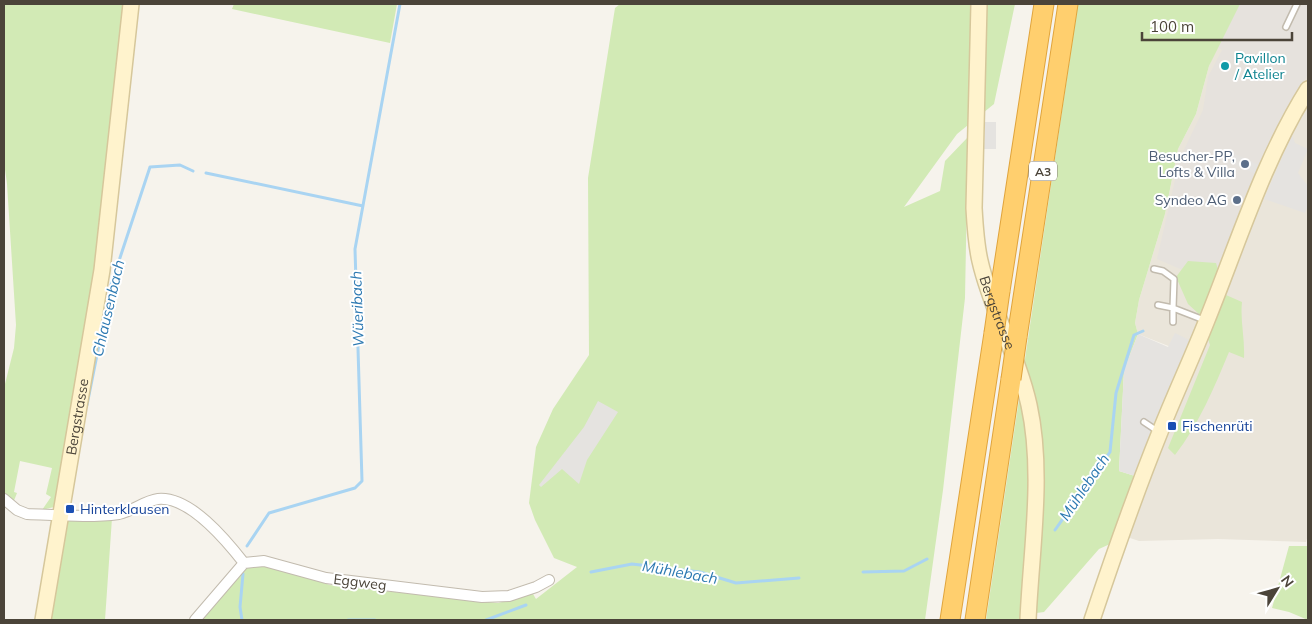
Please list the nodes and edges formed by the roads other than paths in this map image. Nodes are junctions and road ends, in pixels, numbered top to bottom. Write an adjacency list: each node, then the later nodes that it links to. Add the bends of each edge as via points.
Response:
1 (131, 4): 16 (street, Bergstrasse, via 102,270)
2 (979, 4): 23 (street, Bergstrasse, via 976,236 988,289 1028,402 1035,439)
3 (1044, 4): 21 (highway, A3, bridge)
4 (1068, 4): 22 (highway, A3, bridge)
5 (1297, 4): 6 (lane)
6 (1286, 27)
7 (1308, 89): 11 (street, via 1278,143)
8 (1154, 269): 10 (lane, via 1174,279)
9 (1158, 305): 10 (lane)
10 (1173, 308): 11 (lane); 12 (lane)
11 (1207, 321): 14 (street)
12 (1173, 322)
13 (1144, 422): 14 (lane)
14 (1160, 432): 24 (street, via 1117,543)
15 (4, 499): 16 (street, via 27,514)
16 (62, 515): 17 (street, via 117,514 150,501 167,499 179,502 221,534); 19 (street, Bergstrasse)
17 (244, 563): 18 (street, Eggweg, via 264,561 326,578 482,597 509,596); 20 (street)
18 (549, 580)
19 (43, 620)
20 (195, 620)
21 (950, 620)
22 (975, 620)
23 (1028, 620)
24 (1092, 620)

